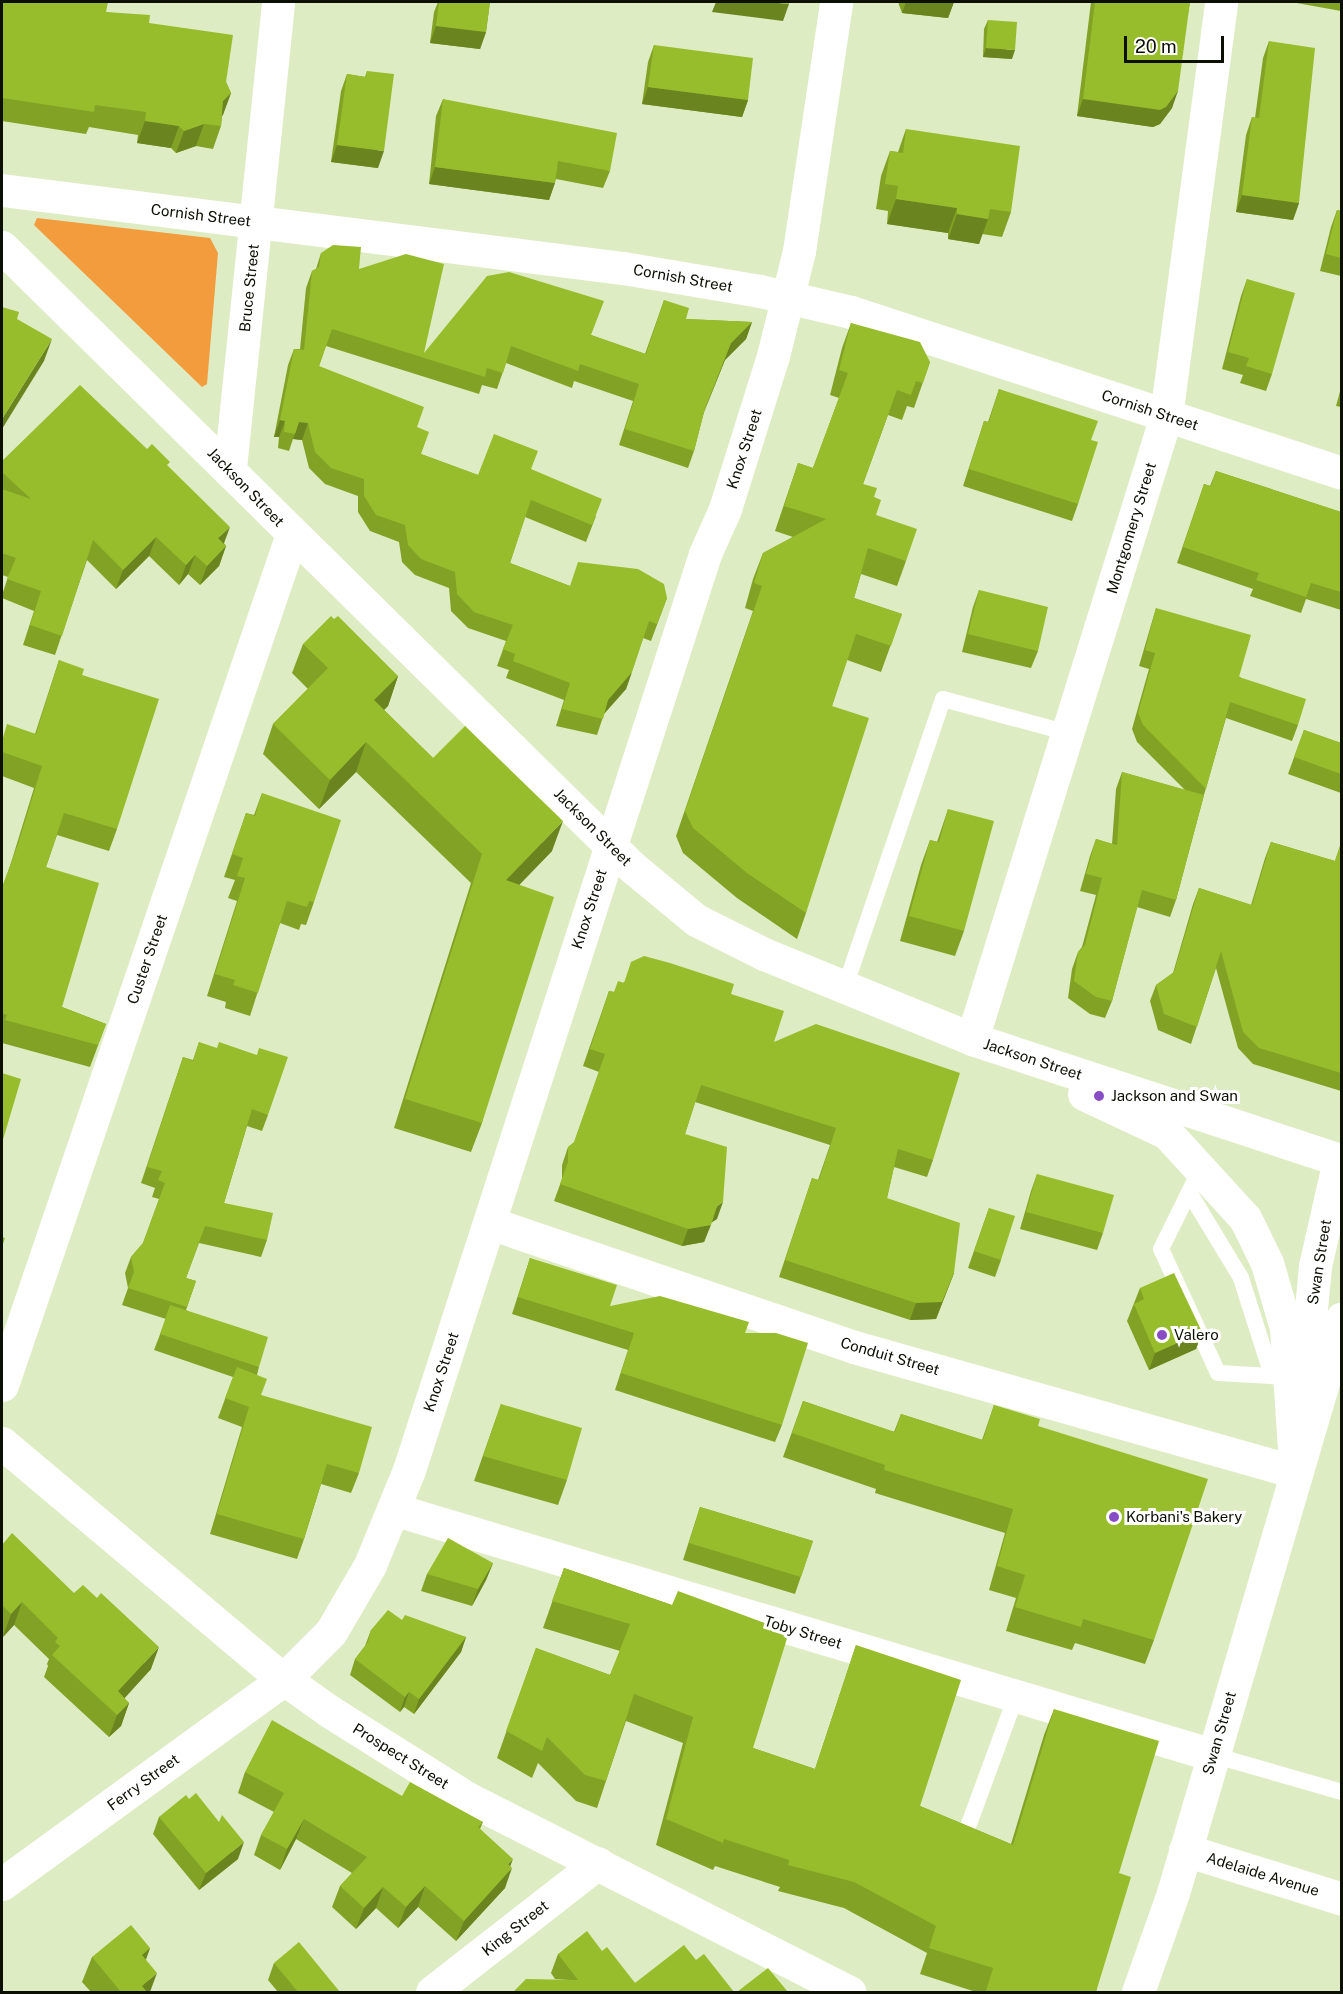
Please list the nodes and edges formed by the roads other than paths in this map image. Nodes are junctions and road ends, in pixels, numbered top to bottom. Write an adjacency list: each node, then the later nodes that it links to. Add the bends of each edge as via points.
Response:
1 (278, 2): 5 (street, Bruce Street)
2 (836, 2): 7 (street, Knox Street, via 799,251)
3 (1221, 2): 8 (street, Montgomery Street)
4 (2, 190): 5 (street, Cornish Street)
5 (257, 222): 7 (street, Cornish Street, via 623,268); 9 (street, Bruce Street)
6 (2, 247): 9 (street, Jackson Street)
7 (788, 297): 8 (street, Cornish Street, via 851,312); 13 (street, Knox Street, via 728,498 705,554)
8 (1166, 416): 10 (street, Cornish Street); 12 (street, Montgomery Street)
9 (230, 468): 11 (street, Jackson Street)
10 (1341, 473)
11 (291, 534): 13 (street, Jackson Street, via 308,545); 21 (street, Custer Street)
12 (1068, 733): 14 (lane, via 943,699); 15 (street, Montgomery Street)
13 (610, 845): 14 (street, Jackson Street, via 696,920 764,954); 18 (street, Knox Street)
14 (845, 987): 15 (street, Jackson Street)
15 (972, 1039): 16 (street, Jackson Street); 17 (street, via 1167,1133)
16 (1340, 1160): 23 (street, Swan Street, via 1315,1266)
17 (1195, 1180): 20 (street, via 1245,1218 1267,1263 1286,1328); 20 (lane, via 1161,1249 1218,1373)
18 (490, 1223): 23 (street, Conduit Street, via 854,1347); 24 (street, Knox Street)
19 (1341, 1318): 23 (street, Swan Street)
20 (1281, 1376): 23 (street)
21 (2, 1385)
22 (2, 1443): 25 (street, Prospect Street)
23 (1296, 1472): 27 (street, Swan Street)
24 (393, 1509): 25 (street, Knox Street, via 370,1565 331,1632); 26 (street, Toby Street)
25 (284, 1679): 31 (street, Prospect Street, via 467,1798); 32 (street, Ferry Street)
26 (1016, 1695): 27 (street, Toby Street); 29 (lane)
27 (1213, 1755): 28 (lane); 30 (street, Swan Street)
28 (1341, 1792)
29 (969, 1824)
30 (1185, 1850): 33 (street, Adelaide Avenue); 36 (street, Swan Street)
31 (598, 1863): 34 (street, King Street); 35 (street, Prospect Street)
32 (2, 1884)
33 (1341, 1899)
34 (432, 1992)
35 (850, 1992)
36 (1138, 1992)

